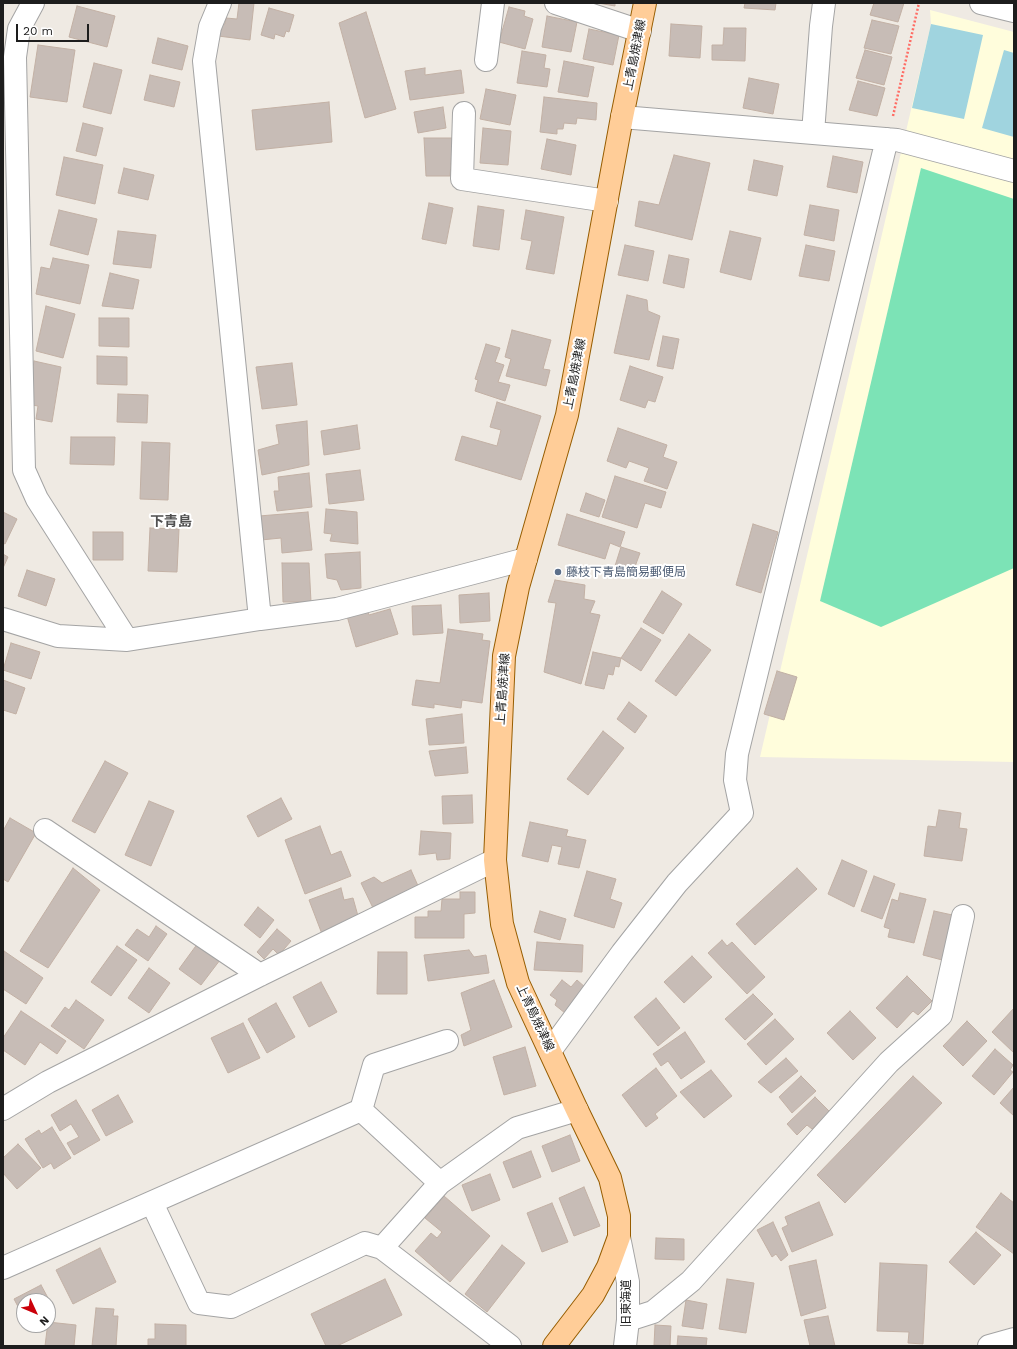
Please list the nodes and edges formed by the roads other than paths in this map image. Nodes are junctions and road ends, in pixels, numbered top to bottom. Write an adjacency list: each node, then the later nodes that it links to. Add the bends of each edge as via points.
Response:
1 (33, 3): 20 (street, via 19,29 15,57 24,470 37,498)
2 (220, 3): 19 (street, via 210,27 204,61)
3 (493, 3): 10 (street)
4 (556, 3): 9 (street)
5 (645, 3): 9 (main road, 上青島焼津線)
6 (824, 3): 13 (street)
7 (984, 3): 8 (street)
8 (1014, 11)
9 (640, 31): 12 (main road, 上青島焼津線)
10 (486, 60)
11 (464, 114): 16 (street, via 462,179)
12 (622, 117): 13 (street); 16 (main road, 上青島焼津線)
13 (813, 133): 14 (street)
14 (887, 139): 15 (street); 26 (street, via 737,754 735,780 742,813 677,883)
15 (1014, 171)
16 (607, 201): 17 (main road, 上青島焼津線, via 567,414)
17 (526, 559): 19 (street, via 337,609); 22 (main road, 上青島焼津線, via 504,656)
18 (3, 619): 20 (street, via 58,636)
19 (260, 619): 20 (street)
20 (127, 640)
21 (46, 830): 24 (street)
22 (495, 860): 24 (street); 26 (main road, 上青島焼津線, via 502,924 518,983)
23 (963, 916): 35 (street, via 941,1016 889,1062 691,1281 653,1312)
24 (260, 975): 27 (street, via 48,1082)
25 (447, 1041): 28 (street, via 374,1065)
26 (550, 1051): 29 (main road, 上青島焼津線)
27 (3, 1109)
28 (361, 1110): 30 (street); 31 (street)
29 (577, 1110): 30 (street, via 517,1128); 32 (main road, 上青島焼津線, via 610,1178 619,1216)
30 (440, 1183): 33 (street)
31 (152, 1203): 33 (street, via 199,1303 231,1307 365,1243); 34 (street)
32 (620, 1237): 35 (street, 旧東海道, via 628,1282); 38 (main road, 上青島焼津線, via 593,1295)
33 (382, 1248): 37 (street)
34 (3, 1268)
35 (628, 1320): 39 (street, 旧東海道)
36 (1014, 1338): 40 (street)
37 (510, 1346)
38 (554, 1346)
39 (625, 1346)
40 (989, 1346)

